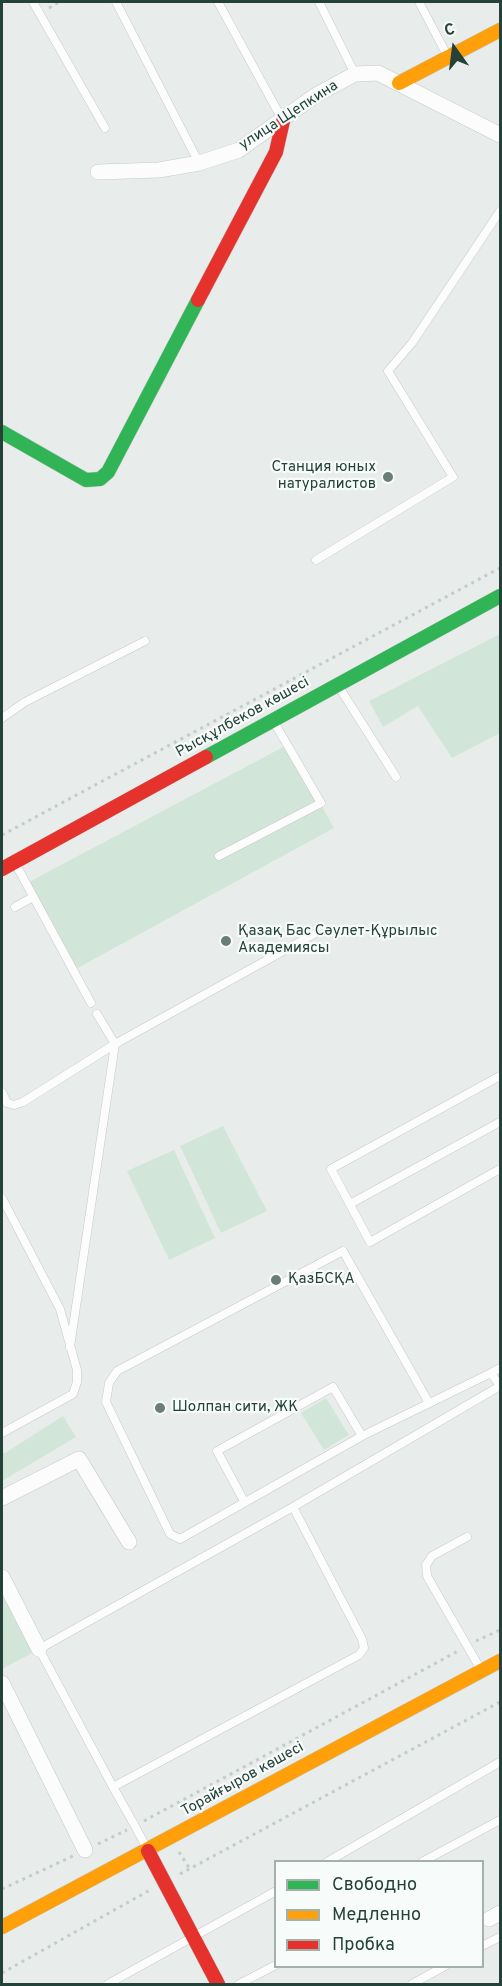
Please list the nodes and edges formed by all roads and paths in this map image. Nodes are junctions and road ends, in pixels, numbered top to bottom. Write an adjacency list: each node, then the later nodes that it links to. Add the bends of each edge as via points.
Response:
1 (33, 2): 11 (lane)
2 (116, 2): 13 (lane)
3 (218, 2): 10 (lane)
4 (319, 2): 8 (lane)
5 (418, 2): 7 (lane)
6 (501, 30): 7 (street)
7 (449, 58): 9 (street)
8 (355, 74): 9 (street, улица Щепкина, via 378,73); 10 (street, улица Щепкина, via 316,95)
9 (399, 83): 12 (street, улица Щепкина)
10 (283, 121): 13 (street, улица Щепкина, via 239,150); 16 (street, via 276,152 108,472 100,479 86,480)
11 (105, 128)
12 (501, 135)
13 (199, 163): 14 (street, улица Щепкина, via 159,170)
14 (98, 172)
15 (501, 211): 17 (lane, via 412,343 388,371 453,477)
16 (2, 432)
17 (316, 560)
18 (501, 568): 25 (path)
19 (501, 596): 21 (street, Рысқұлбеков көшесі)
20 (145, 642): 22 (lane)
21 (338, 686): 23 (street, Рысқұлбеков көшесі); 24 (lane)
22 (2, 718)
23 (274, 721): 26 (lane, via 321,803); 27 (street, Рысқұлбеков көшесі)
24 (396, 777)
25 (2, 836)
26 (219, 856)
27 (8, 865): 28 (lane)
28 (33, 897): 29 (lane); 31 (lane)
29 (15, 907)
30 (314, 934): 33 (lane)
31 (91, 1003)
32 (97, 1014): 33 (lane)
33 (114, 1044): 35 (lane, via 23,1102 7,1103); 40 (lane)
34 (501, 1076): 39 (lane, via 331,1169)
35 (2, 1092)
36 (501, 1122): 39 (lane)
37 (501, 1169): 39 (lane, via 370,1242)
38 (2, 1201): 40 (lane, via 60,1309)
39 (350, 1204)
40 (70, 1347): 45 (lane, via 78,1382 73,1394)
41 (501, 1368): 42 (lane)
42 (491, 1374): 43 (lane); 44 (lane)
43 (501, 1386): 49 (lane)
44 (429, 1403): 46 (lane); 48 (lane, via 343,1251 117,1371 106,1393 108,1410 173,1537 182,1538)
45 (2, 1433)
46 (362, 1436): 48 (lane); 48 (lane, via 333,1388 227,1445 217,1451)
47 (2, 1498): 51 (street, via 79,1459)
48 (244, 1501)
49 (293, 1507): 55 (lane); 61 (lane, via 364,1648 358,1655)
50 (467, 1537): 54 (lane, via 432,1556 426,1565 427,1576)
51 (129, 1542)
52 (2, 1577): 55 (street)
53 (501, 1630): 54 (path)
54 (466, 1646): 57 (lane); 63 (path)
55 (39, 1649): 61 (lane)
56 (501, 1661): 57 (street, Торайғыров көшесі)
57 (482, 1671): 64 (street, Торайғыров көшесі)
58 (2, 1683): 65 (street)
59 (501, 1702): 69 (path)
60 (501, 1762): 67 (lane)
61 (113, 1787): 63 (lane)
62 (501, 1820): 68 (lane)
63 (135, 1826): 65 (path); 66 (lane)
64 (172, 1838): 66 (street, Торайғыров көшесі); 69 (path)
65 (86, 1850): 71 (path)
66 (148, 1851): 70 (street); 73 (street, Торайғыров көшесі)
67 (330, 1860)
68 (426, 1860)
69 (190, 1869): 70 (path)
70 (164, 1882): 75 (street); 79 (path)
71 (2, 1889)
72 (274, 1892): 75 (lane)
73 (2, 1927)
74 (501, 1937): 76 (lane)
75 (193, 1938): 80 (lane); 81 (street)
76 (484, 1946)
77 (274, 1966): 82 (lane)
78 (441, 1968): 83 (lane)
79 (2, 1973)
80 (112, 1984)
81 (218, 1984)
82 (239, 1984)
83 (412, 1984)

